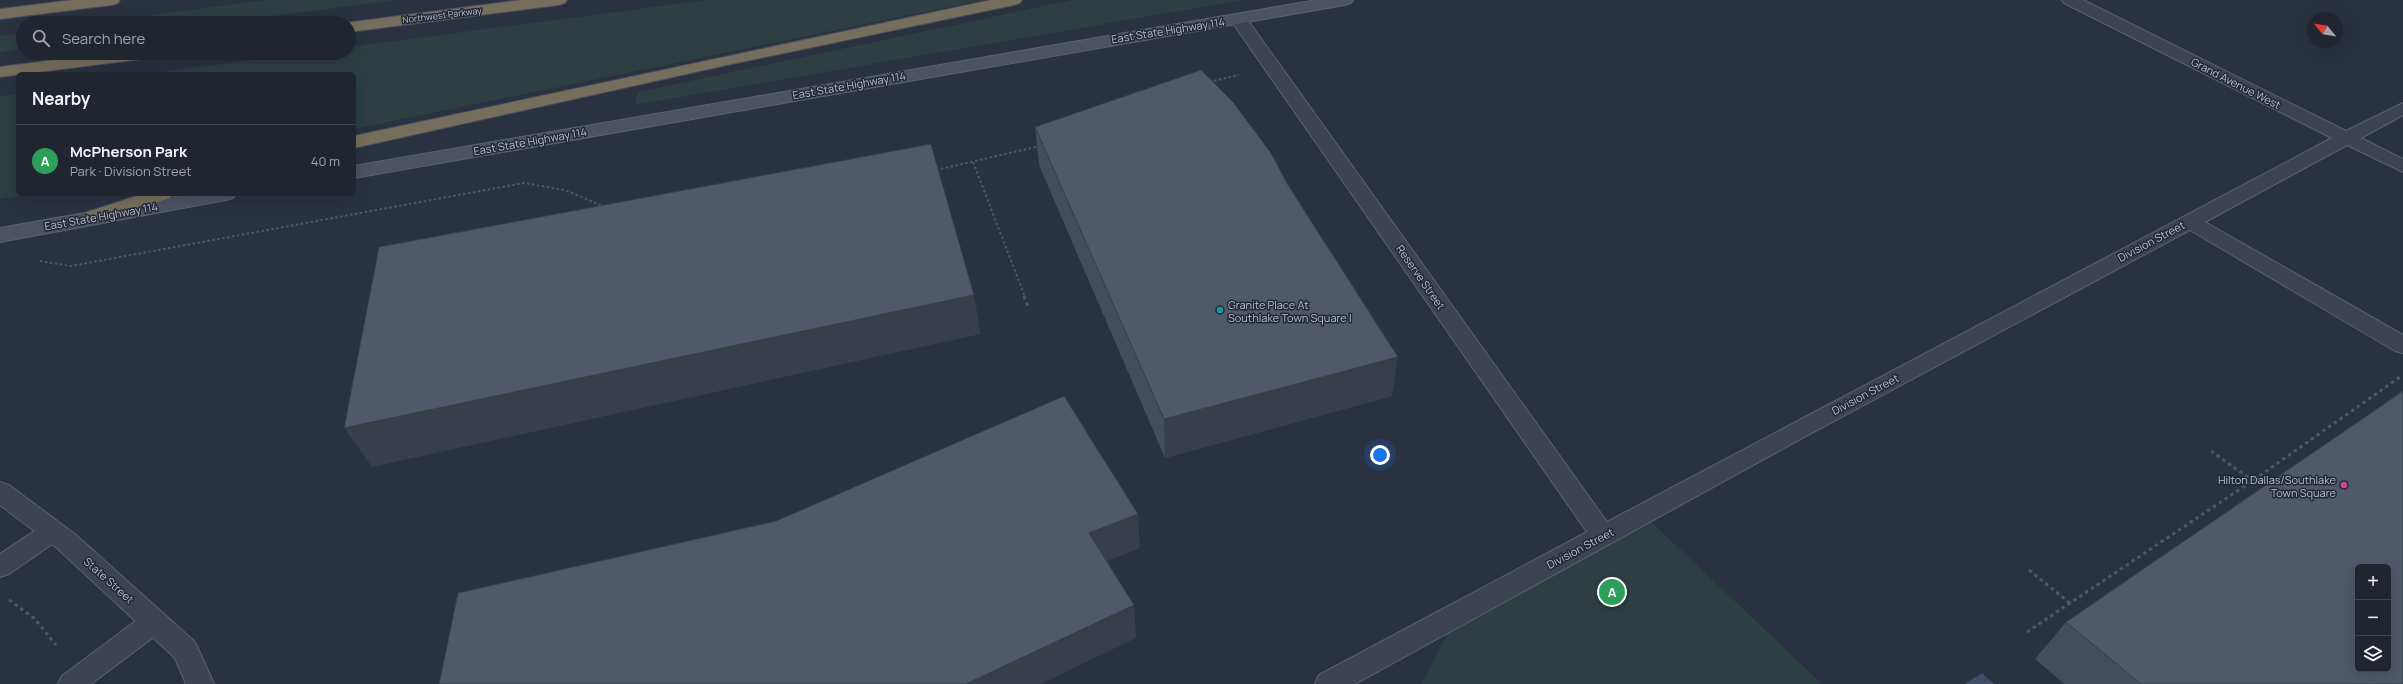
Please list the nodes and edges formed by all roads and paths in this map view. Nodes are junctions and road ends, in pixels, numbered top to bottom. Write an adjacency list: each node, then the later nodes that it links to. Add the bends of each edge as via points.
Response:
1 (112, 0): 6 (highway)
2 (559, 0): 8 (highway, Northwest Parkway)
3 (1014, 0): 15 (highway)
4 (1345, 0): 7 (main road, East State Highway 114)
5 (2070, 0): 14 (street, Grand Avenue West)
6 (0, 14)
7 (1238, 19): 19 (main road, East State Highway 114); 35 (street, Reserve Street)
8 (356, 26)
9 (94, 60): 10 (highway)
10 (0, 72)
11 (1243, 75): 12 (path)
12 (1203, 84)
13 (2403, 108): 14 (street, Division Street)
14 (2347, 138): 18 (street, Grand Avenue West); 25 (street, Division Street)
15 (356, 142)
16 (1043, 145): 17 (path)
17 (973, 162): 20 (path); 28 (path)
18 (2403, 166)
19 (356, 172)
20 (929, 172)
21 (157, 196): 24 (highway)
22 (215, 196): 24 (main road, East State Highway 114)
23 (609, 208): 27 (path, via 569,190 524,183 71,266)
24 (94, 217): 26 (main road, East State Highway 114)
25 (2188, 221): 29 (street); 35 (street, Division Street)
26 (0, 235)
27 (34, 260)
28 (1029, 309)
29 (2403, 345)
30 (2403, 375): 32 (path)
31 (2211, 451): 32 (path)
32 (2253, 481): 39 (path)
33 (0, 492): 34 (street, State Street)
34 (53, 531): 36 (lane); 40 (street, State Street)
35 (1603, 536): 45 (street, Division Street)
36 (0, 567)
37 (2029, 570): 39 (path)
38 (7, 598): 42 (path, via 34,618)
39 (2071, 604): 41 (path)
40 (154, 622): 43 (lane); 44 (street, State Street, via 185,650)
41 (2027, 632)
42 (56, 645)
43 (71, 684)
44 (200, 684)
45 (1329, 684)

